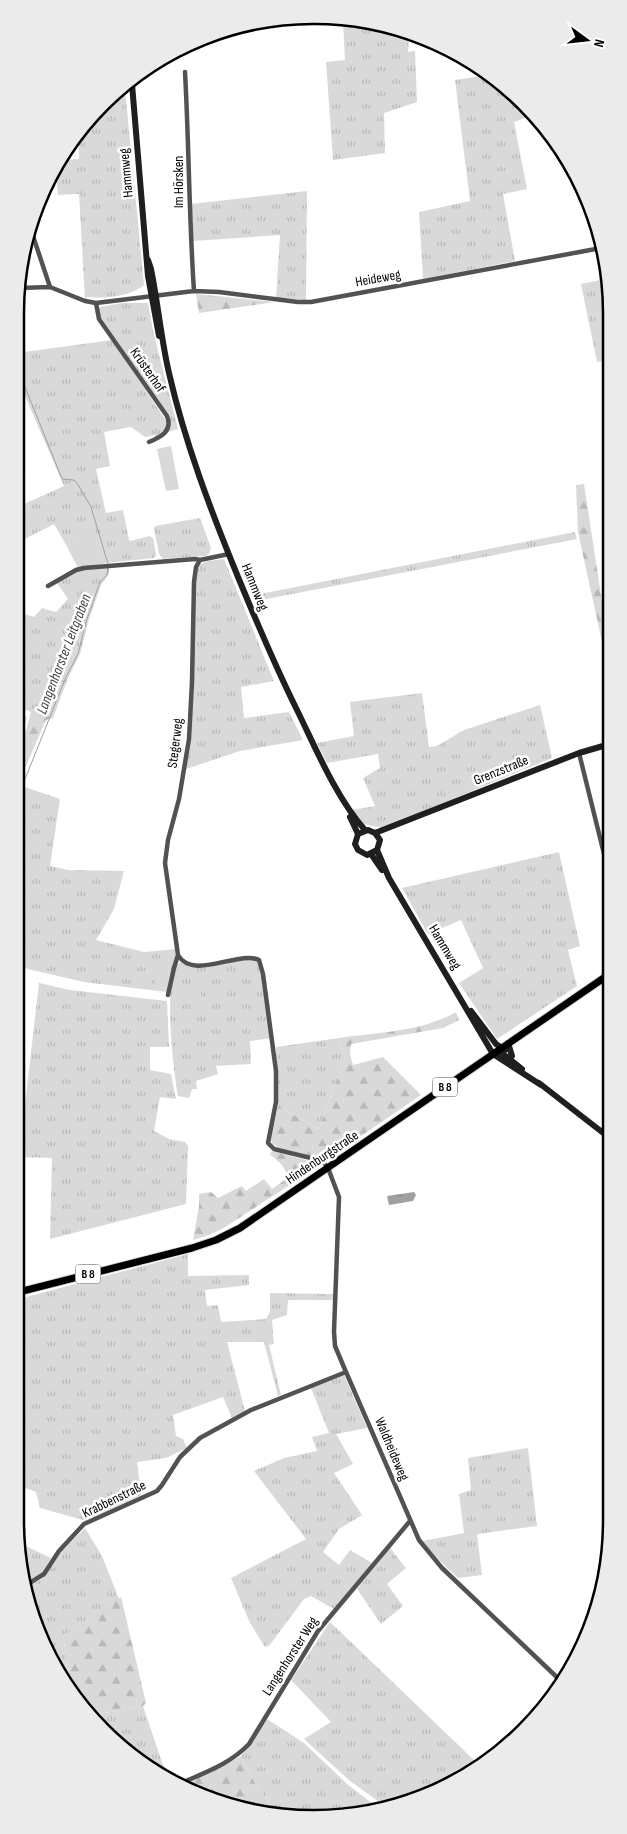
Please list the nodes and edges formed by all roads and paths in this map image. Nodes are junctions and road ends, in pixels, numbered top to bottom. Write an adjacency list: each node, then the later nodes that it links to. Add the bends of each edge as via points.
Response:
1 (185, 72): 7 (street, Im Hörsken)
2 (132, 88): 8 (main road, Hammweg)
3 (34, 239): 5 (street)
4 (596, 249): 7 (street, Heideweg, via 311,302)
5 (50, 287): 6 (street); 9 (street)
6 (25, 288)
7 (194, 291): 8 (street, Heideweg)
8 (154, 295): 9 (street, Heideweg); 11 (main road, Hammweg, via 169,371 190,448)
9 (96, 303): 10 (street, Krüsterhof, via 98,318 167,416 169,425 165,433)
10 (149, 442)
11 (229, 554): 12 (street); 16 (main road, Hammweg, via 289,694)
12 (200, 560): 13 (street, via 84,568); 24 (street, Stegerweg, via 194,582 189,739 179,799 165,852)
13 (48, 586)
14 (603, 746): 15 (main road, Grenzstraße)
15 (579, 753): 17 (main road, Grenzstraße); 22 (street)
16 (344, 801): 18 (main road, Hammweg); 20 (main road, Hammweg)
17 (403, 823): 19 (main road, Grenzstraße); 21 (main road, Grenzstraße)
18 (364, 830): 19 (main road); 20 (main road)
19 (375, 833): 21 (main road)
20 (358, 834): 23 (main road, Hammweg, via 355,844 358,850 364,854)
21 (380, 840): 23 (main road)
22 (603, 850)
23 (374, 852): 27 (main road, Hammweg)
24 (178, 956): 26 (street, Stegerweg); 31 (street, via 188,964 200,965 249,958 259,960 276,1071 276,1102 268,1143 274,1149 319,1160)
25 (603, 978): 28 (main road, Hindenburgstraße / B 8)
26 (168, 995)
27 (464, 1003): 28 (main road, Hammweg); 28 (main road, Hammweg, via 472,1020)
28 (500, 1049): 29 (main road, Hammweg); 29 (main road, Hammweg, via 512,1056); 31 (main road, Hindenburgstraße / B 8)
29 (541, 1085): 30 (main road, Hammweg)
30 (603, 1133)
31 (328, 1168): 32 (main road, Hindenburgstraße / B 8, via 240,1228 216,1240); 33 (street, Waldheideweg, via 339,1197 335,1346)
32 (24, 1291)
33 (346, 1372): 34 (street, Waldheideweg); 35 (street, Krabbenstraße, via 251,1410 200,1438 180,1457 157,1491 84,1524 59,1551 44,1574)
34 (410, 1521): 36 (street, Waldheideweg, via 429,1554); 37 (street, Langenhorster Weg, via 318,1631 249,1744 238,1756)
35 (31, 1582)
36 (557, 1677)
37 (185, 1780)

